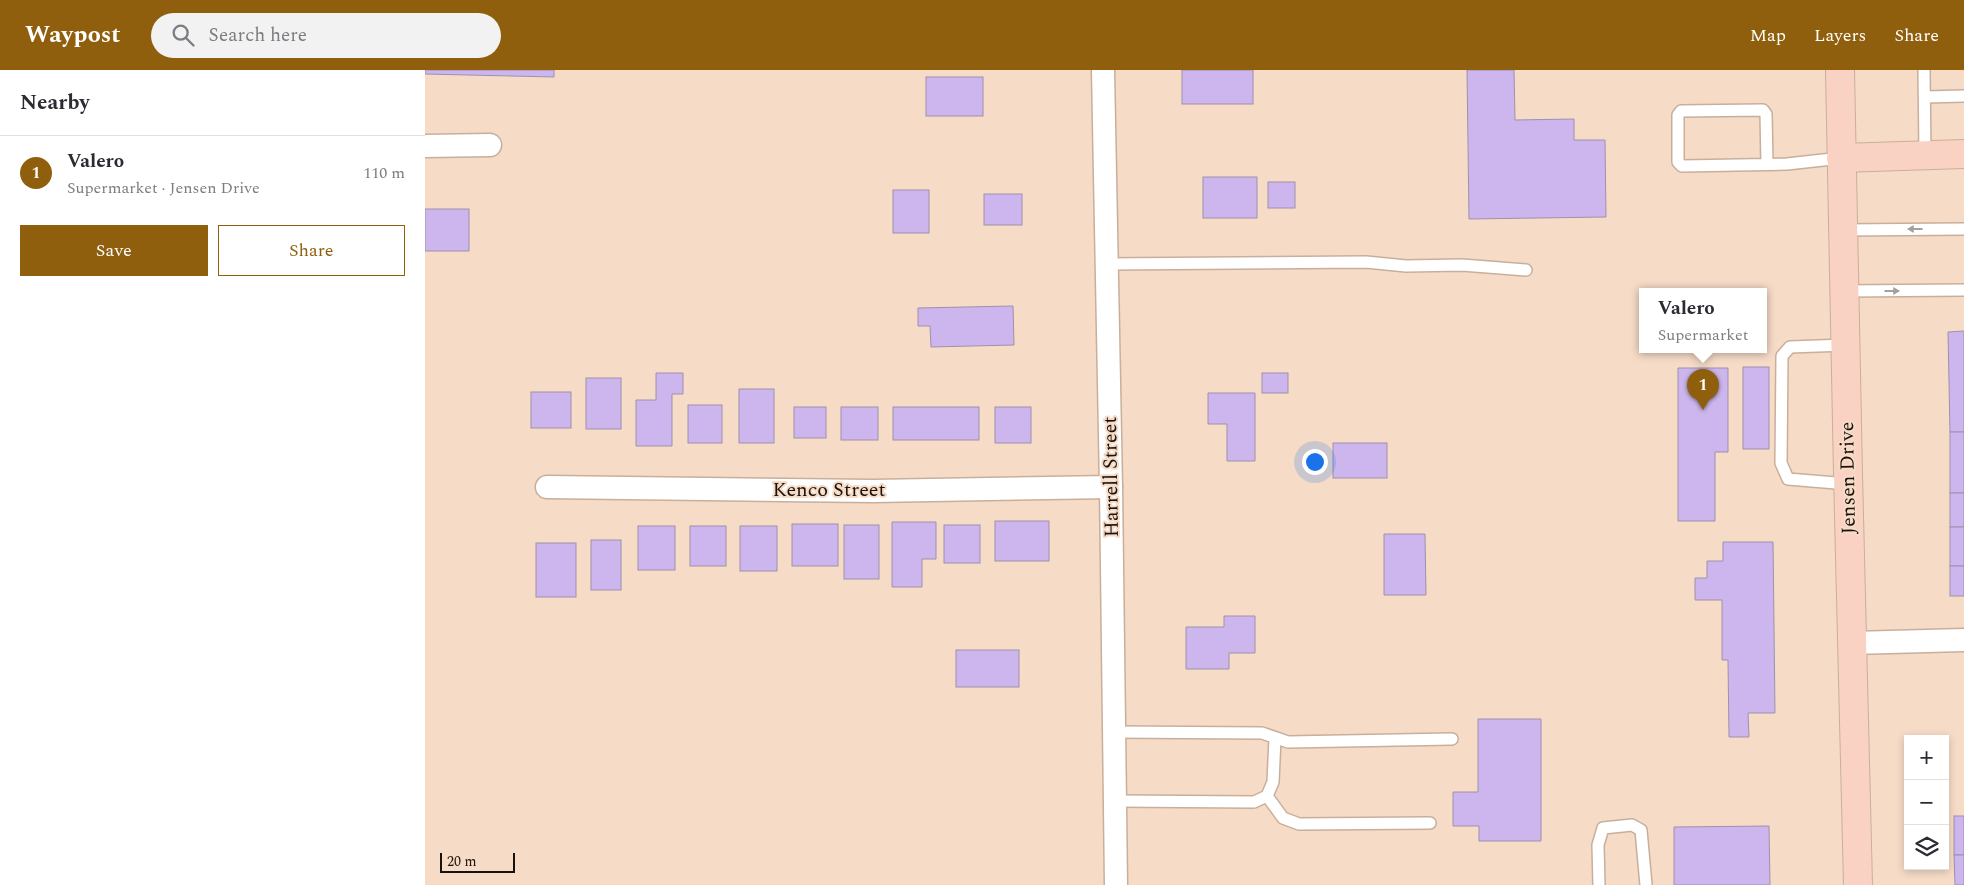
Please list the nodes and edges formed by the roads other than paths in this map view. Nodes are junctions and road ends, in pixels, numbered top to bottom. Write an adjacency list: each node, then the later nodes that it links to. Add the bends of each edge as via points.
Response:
1 (1103, 70): 14 (street, Harrell Street)
2 (1840, 70): 10 (main road, Jensen Drive)
3 (1925, 70): 5 (lane)
4 (1964, 96): 5 (lane)
5 (1925, 97): 9 (lane)
6 (490, 145): 7 (street)
7 (425, 146)
8 (1964, 154): 9 (main road)
9 (1925, 155): 10 (main road)
10 (1841, 158): 11 (lane); 13 (main road, Jensen Drive)
11 (1767, 164): 11 (lane, via 1682,166 1678,162 1678,115 1681,111 1763,110 1766,114)
12 (1964, 229): 13 (lane, one-way to 13)
13 (1842, 230): 17 (main road, Jensen Drive)
14 (1107, 264): 15 (lane, via 1366,262); 20 (street, Harrell Street)
15 (1527, 270)
16 (1964, 290): 17 (lane, one-way to 16)
17 (1844, 291): 18 (main road, Jensen Drive)
18 (1845, 345): 19 (main road, Jensen Drive); 19 (lane, via 1790,347 1782,356 1781,463 1789,480)
19 (1848, 484): 23 (main road, Jensen Drive)
20 (1111, 486): 21 (street, Kenco Street, via 873,491); 24 (street, Harrell Street)
21 (547, 487)
22 (1964, 640): 23 (street)
23 (1852, 643): 33 (main road, Jensen Drive)
24 (1114, 732): 25 (lane, via 1262,733); 28 (street, Harrell Street)
25 (1275, 738): 26 (lane, via 1288,742); 27 (lane, via 1273,782)
26 (1452, 739)
27 (1267, 796): 28 (lane, via 1254,802); 29 (lane, via 1283,818 1299,824)
28 (1115, 801): 30 (street, Harrell Street)
29 (1430, 823)
30 (1116, 885)
31 (1599, 885): 32 (lane, via 1598,845 1603,828 1632,825 1641,830)
32 (1645, 885)
33 (1859, 885)

